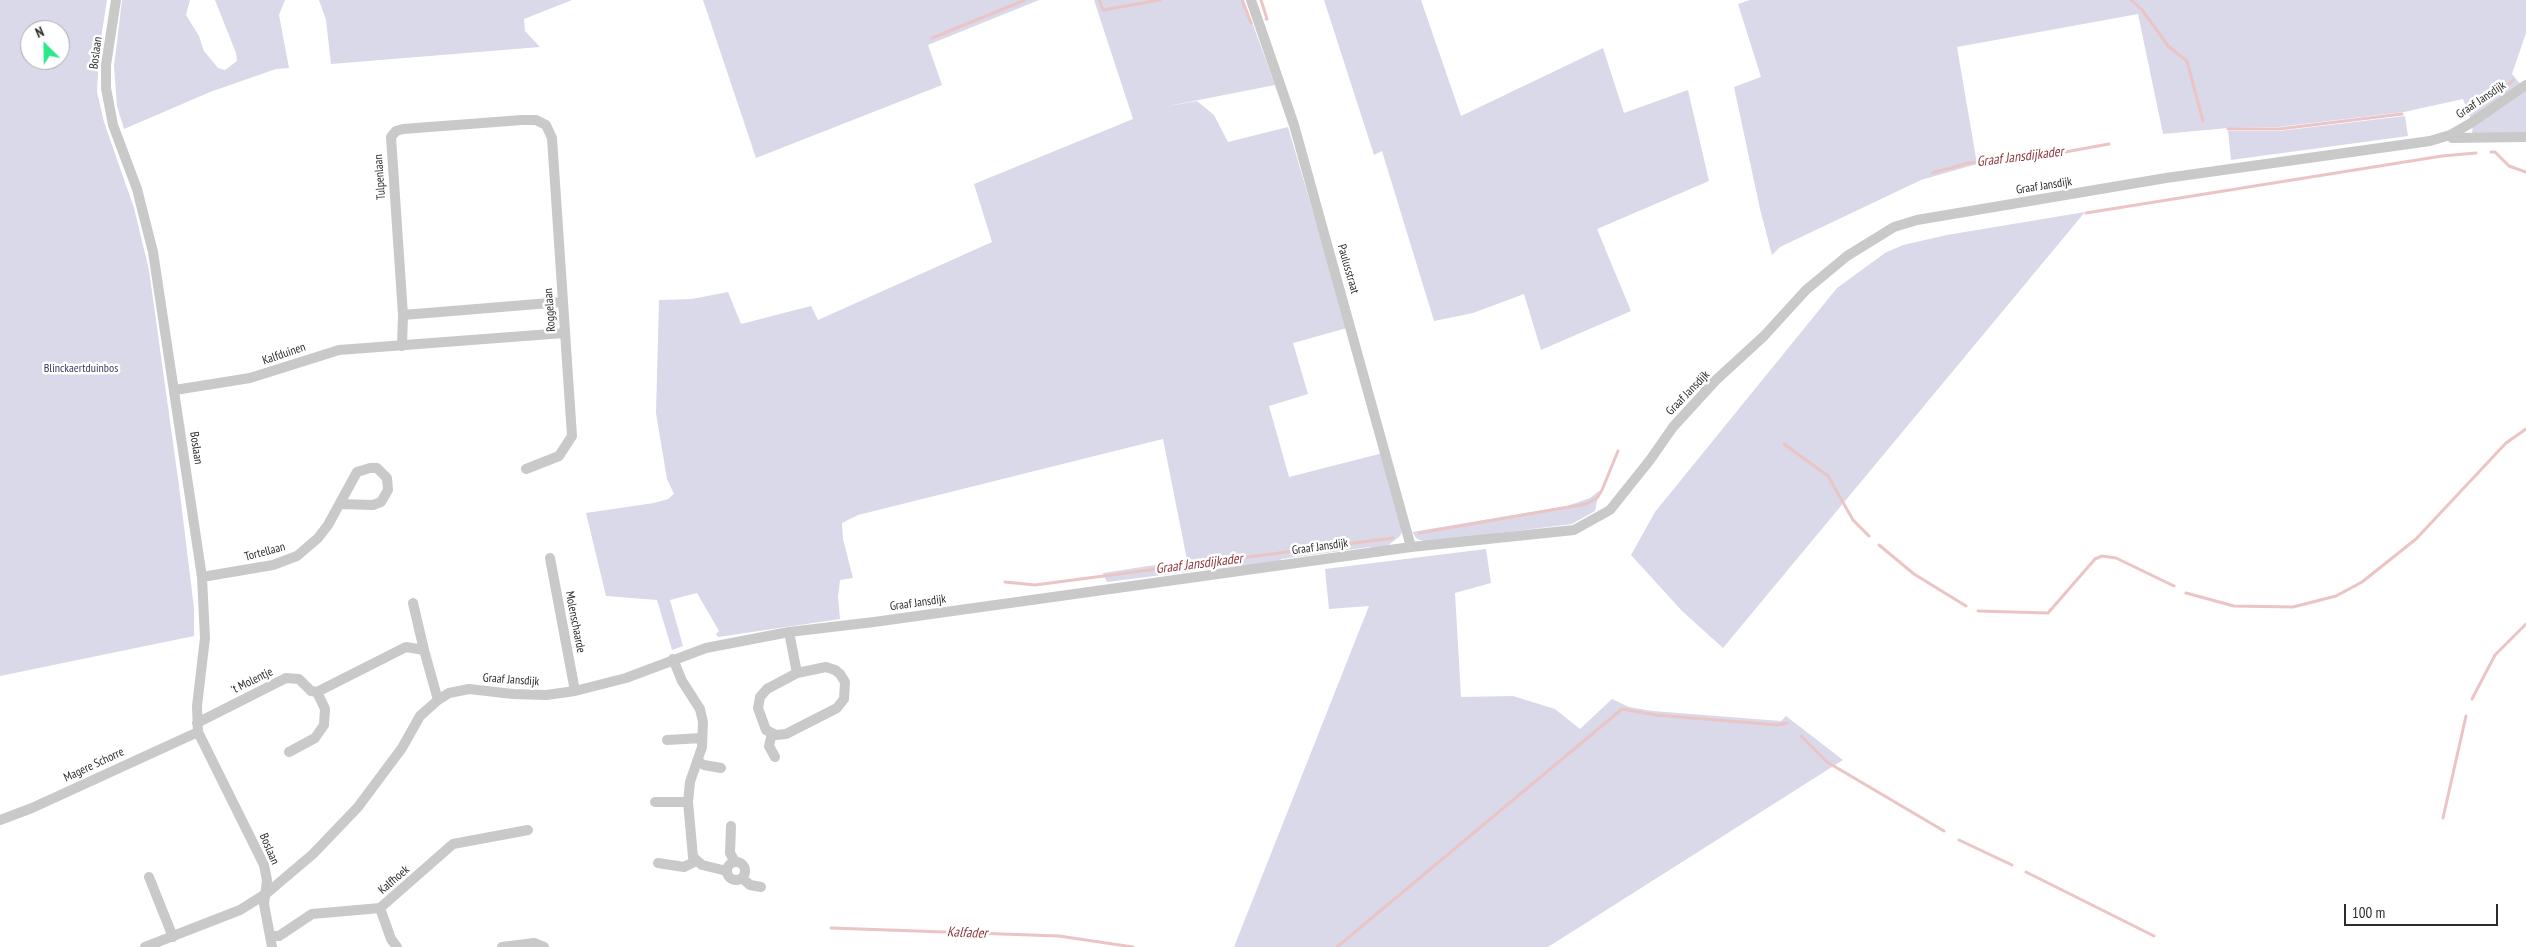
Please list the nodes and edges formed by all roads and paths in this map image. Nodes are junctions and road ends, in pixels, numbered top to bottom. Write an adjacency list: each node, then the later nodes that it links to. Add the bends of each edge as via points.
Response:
1 (116, 0): 11 (street, Boslaan, via 106,65 107,95 113,125 137,189 153,252)
2 (1251, 0): 14 (street, Paulusstraat, via 1294,126)
3 (2526, 84): 5 (street, Graaf Jansdijk)
4 (546, 125): 7 (street, Roggelaan, via 552,138); 8 (street, Tulpenlaan, via 536,120 502,122 403,130 396,131 391,137)
5 (2450, 135): 6 (street, Graaf Jansdijk, via 2452,138); 14 (street, Graaf Jansdijk, via 2410,145 2166,178 1894,226 1847,256 1806,290 1672,426 1610,510 1574,530)
6 (2526, 137)
7 (562, 302): 8 (street); 9 (street, Roggelaan)
8 (402, 315): 10 (street)
9 (564, 333): 10 (street, Kalfduinen); 12 (street, Roggelaan, via 572,436 559,456)
10 (402, 346): 11 (street, Kalfduinen, via 339,350 250,378)
11 (175, 390): 16 (street, Boslaan)
12 (526, 469)
13 (340, 504): 13 (street, Tortellaan, via 357,472 377,468 386,478 388,490 381,502); 16 (street, Tortellaan, via 318,538 297,556 273,566)
14 (1411, 547): 18 (street, Graaf Jansdijk)
15 (550, 558): 22 (street, Molenschaarde)
16 (202, 577): 25 (street, Boslaan, via 205,638)
17 (413, 603): 19 (street)
18 (789, 632): 20 (street, Graaf Jansdijk, via 725,642); 21 (street)
19 (424, 650): 23 (street, via 406,647); 24 (street)
20 (673, 660): 22 (street, Graaf Jansdijk, via 626,678); 27 (street, via 700,709)
21 (797, 673): 26 (street, via 779,680 760,697 760,718 766,730); 26 (street, via 826,667 834,670 845,682 844,698 837,708 786,734)
22 (575, 691): 24 (street, Graaf Jansdijk, via 546,695 468,689 449,693)
23 (318, 692): 25 (street, 't Molentje, via 311,691 299,679 286,678); 29 (street, via 325,709 324,726 315,738)
24 (438, 700): 45 (street, Graaf Jansdijk, via 420,716 402,748 358,807 313,854)
25 (197, 727): 35 (street, Magere Schorre, via 32,808); 45 (street, Boslaan, via 264,865)
26 (772, 733): 30 (street, via 770,746)
27 (702, 738): 28 (street); 31 (street)
28 (667, 740)
29 (289, 752)
30 (775, 757)
31 (698, 761): 32 (street); 34 (street, via 690,782)
32 (720, 768)
33 (655, 802): 34 (street)
34 (688, 802): 38 (street, via 691,849)
35 (0, 820)
36 (731, 826): 39 (street, via 730,853)
37 (528, 830): 46 (street, Kalfhoek, via 453,844)
38 (696, 861): 40 (street, via 684,867); 41 (street)
39 (735, 862): 41 (street); 43 (street, via 745,869)
40 (658, 864)
41 (727, 871): 43 (street, via 731,879)
42 (149, 877): 47 (street)
43 (742, 878): 44 (street, via 750,885)
44 (761, 887)
45 (267, 893): 47 (street, Graaf Jansdijk, via 240,910); 48 (street, Boslaan, via 264,904)
46 (380, 908): 48 (street, Kalfhoek, via 312,914); 50 (street, via 391,939)
47 (173, 937): 49 (street, Graaf Jansdijk)
48 (272, 942)
49 (145, 947)
50 (398, 947)
51 (502, 947): 52 (street, via 534,943)
52 (544, 947)

